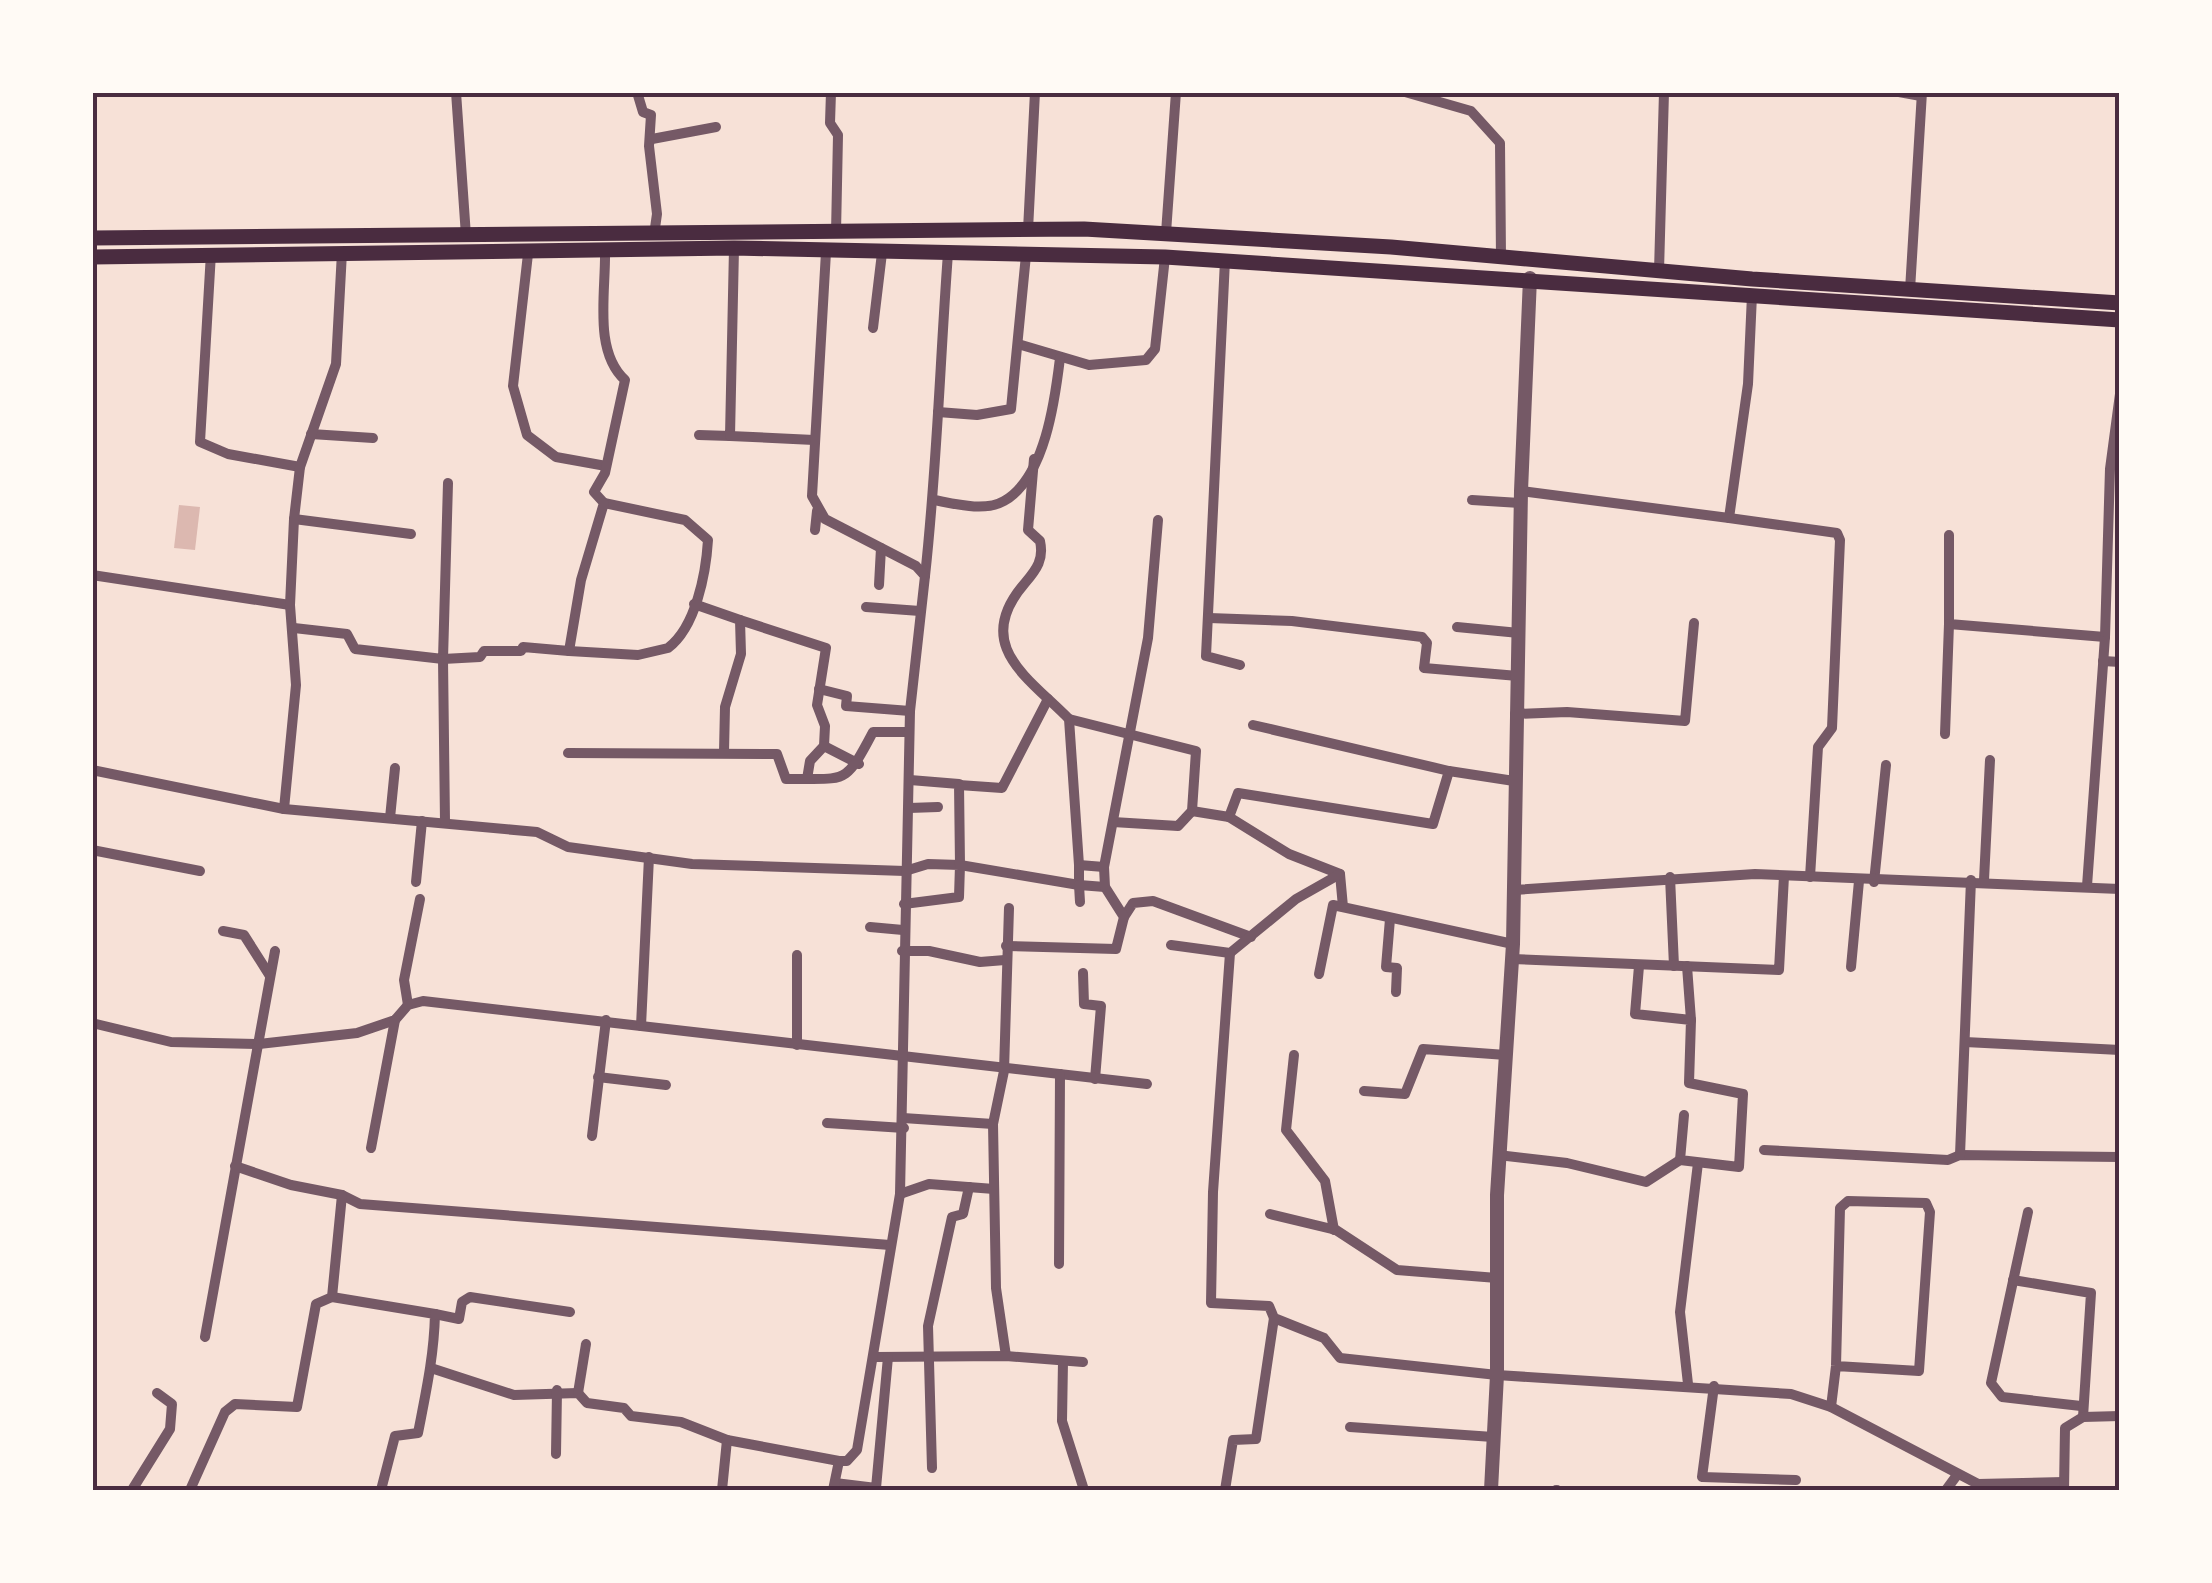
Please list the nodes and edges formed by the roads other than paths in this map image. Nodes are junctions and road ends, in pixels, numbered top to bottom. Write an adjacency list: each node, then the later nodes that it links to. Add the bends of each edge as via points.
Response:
1 (456, 92): 18 (street)
2 (637, 92): 11 (street, via 643,112 652,115)
3 (830, 92): 13 (street, via 830,123 838,135)
4 (1035, 92): 12 (street)
5 (1176, 92): 14 (street)
6 (1406, 92): 31 (street, via 1471,111 1500,143)
7 (1664, 92): 34 (street)
8 (1899, 92): 9 (street)
9 (1921, 94): 38 (street)
10 (716, 128): 11 (street)
11 (652, 138): 16 (street)
12 (1028, 230): 13 (main road); 14 (main road)
13 (832, 233): 16 (main road); 22 (main road)
14 (1166, 233): 30 (main road); 31 (main road)
15 (230, 236): 17 (main road); 18 (main road); 26 (main road)
16 (654, 236): 18 (main road)
17 (92, 238)
18 (466, 244): 21 (main road); 27 (main road)
19 (734, 248): 20 (main road); 22 (main road); 48 (street)
20 (605, 250): 27 (main road); 52 (street, via 606,348 612,368 625,380)
21 (342, 252): 26 (main road); 46 (street, via 336,364)
22 (826, 252): 23 (main road); 50 (street)
23 (882, 253): 24 (main road); 41 (street)
24 (948, 253): 28 (main road); 45 (street)
25 (211, 254): 26 (main road); 29 (main road); 53 (street, via 200,442)
26 (231, 254)
27 (528, 254): 52 (street, via 512,386 527,435 556,457)
28 (1026, 255): 30 (main road); 42 (street)
29 (92, 257)
30 (1165, 257): 32 (main road); 43 (street, via 1155,349 1146,360 1090,365)
31 (1501, 258): 33 (main road); 35 (main road)
32 (1225, 260): 35 (main road); 76 (street)
33 (1531, 260): 34 (main road); 36 (main road)
34 (1659, 270): 38 (main road)
35 (1500, 277): 36 (main road)
36 (1530, 278): 37 (main road); 55 (street)
37 (1752, 294): 38 (main road); 60 (street, via 1748,384)
38 (1909, 298): 39 (main road); 40 (main road)
39 (2120, 303)
40 (2120, 320)
41 (874, 328)
42 (1018, 344): 43 (street); 45 (street, via 1012,410)
43 (1060, 358): 51 (street, via 1051,418)
44 (2120, 394): 66 (street)
45 (938, 412): 56 (street)
46 (311, 434): 49 (street); 53 (street)
47 (699, 435): 48 (street)
48 (730, 436): 50 (street)
49 (373, 438)
50 (814, 440): 59 (street)
51 (1034, 459): 56 (street, via 1027,478 1005,500 978,506); 91 (street, via 1028,530 1040,540 1040,562 1016,593 1004,637 1020,675)
52 (606, 466): 58 (street, via 594,492)
53 (300, 467): 61 (street)
54 (448, 483): 85 (street)
55 (1520, 497): 57 (street); 60 (street); 82 (street)
56 (934, 500): 70 (street)
57 (1472, 500)
58 (604, 502): 72 (street, via 685,520 706,536); 84 (street)
59 (817, 510): 63 (street); 68 (street)
60 (1729, 518): 131 (street, via 1840,535 1832,728 1818,747)
61 (294, 519): 64 (street); 73 (street)
62 (1158, 520): 98 (street, via 1148,638)
63 (816, 530)
64 (410, 534)
65 (1949, 534): 79 (street)
66 (2107, 546): 67 (street); 83 (street)
67 (2120, 547)
68 (881, 548): 70 (street); 71 (street)
69 (92, 576): 73 (street)
70 (925, 576): 75 (street)
71 (879, 586)
72 (694, 604): 77 (street); 84 (street, via 668,648 638,655)
73 (290, 605): 81 (street)
74 (866, 607): 75 (street)
75 (920, 611): 92 (street)
76 (1208, 618): 88 (street, via 1207,659); 89 (street, via 1422,637 1424,668)
77 (740, 620): 90 (street, via 826,648); 100 (street)
78 (1694, 623): 93 (street, via 1685,721)
79 (1949, 624): 83 (street); 97 (street)
80 (1457, 627): 82 (street)
81 (294, 628): 85 (street, via 346,634 356,648); 114 (street, via 296,685)
82 (1518, 633): 89 (street)
83 (2105, 637): 86 (street)
84 (569, 651): 85 (street, via 524,647)
85 (443, 659): 119 (street)
86 (2104, 661): 87 (street); 138 (street)
87 (2120, 662)
88 (1240, 665)
89 (1518, 676): 93 (street)
90 (820, 690): 92 (street, via 847,696 846,706); 99 (street)
91 (1048, 699): 94 (street); 111 (street, via 1002,788)
92 (910, 711): 96 (street)
93 (1516, 714): 110 (street)
94 (1069, 718): 98 (street); 124 (street)
95 (1253, 726): 107 (street)
96 (909, 732): 103 (street, via 873,732); 109 (street)
97 (1946, 734)
98 (1129, 735): 115 (street, via 1193,746); 120 (street)
99 (824, 746): 103 (street); 108 (street)
100 (724, 752): 101 (street); 108 (street, via 777,754 786,779)
101 (568, 753)
102 (1990, 760): 133 (street)
103 (859, 764): 108 (street, via 847,776)
104 (1886, 765): 136 (street)
105 (395, 768): 117 (street)
106 (92, 770): 114 (street)
107 (1450, 771): 110 (street); 116 (street, via 1432,824 1238,793)
108 (806, 778)
109 (910, 780): 111 (street); 113 (street)
110 (1514, 781): 141 (street)
111 (959, 785): 123 (street)
112 (938, 807): 113 (street)
113 (909, 808): 127 (street)
114 (284, 809): 117 (street)
115 (1192, 811): 116 (street); 120 (street, via 1170,828)
116 (1230, 817): 128 (street, via 1289,854)
117 (390, 818): 118 (street)
118 (422, 820): 119 (street); 135 (street)
119 (445, 822): 122 (street, via 536,832 568,847)
120 (1112, 822): 125 (street)
121 (92, 850): 126 (street)
122 (650, 857): 127 (street, via 778,870); 174 (street)
123 (960, 864): 127 (street); 137 (street); 144 (street, via 959,897)
124 (1079, 864): 125 (street); 137 (street)
125 (1104, 866): 139 (street)
126 (200, 871)
127 (905, 871): 144 (street)
128 (1340, 874): 145 (street); 152 (street, via 1296,899)
129 (1784, 876): 130 (street); 131 (street); 163 (street, via 1779,970)
130 (1670, 877): 141 (street); 162 (street)
131 (1810, 877): 134 (street)
132 (1971, 880): 133 (street); 136 (street); 176 (street)
133 (1984, 880): 138 (street)
134 (1859, 881): 136 (street); 164 (street)
135 (416, 882)
136 (1874, 882)
137 (1079, 884): 139 (street); 143 (street)
138 (2087, 886): 140 (street)
139 (1106, 887): 147 (street)
140 (2120, 888)
141 (1514, 890): 157 (street)
142 (420, 899): 169 (street, via 404,980)
143 (1080, 902)
144 (904, 904): 150 (street)
145 (1343, 907): 148 (street); 166 (street, via 1332,905)
146 (1009, 908): 154 (street)
147 (1124, 917): 152 (street, via 1133,904 1153,902); 154 (street, via 1110,952)
148 (1390, 918): 157 (street); 168 (street, via 1386,967 1398,968)
149 (870, 927): 150 (street)
150 (903, 930): 156 (street)
151 (223, 931): 167 (street, via 244,936)
152 (1251, 937): 158 (street)
153 (1171, 945): 158 (street)
154 (1006, 946): 160 (street)
155 (275, 951): 167 (street)
156 (902, 951): 160 (street); 183 (street)
157 (1512, 951): 161 (street); 182 (street)
158 (1230, 953): 218 (street, via 1209,1298 1269,1306)
159 (797, 954): 179 (street)
160 (1005, 960): 184 (street)
161 (1639, 966): 162 (street); 172 (street, via 1635,1014)
162 (1674, 966): 163 (street)
163 (1687, 966): 172 (street)
164 (1851, 967)
165 (1083, 973): 187 (street, via 1084,1004 1101,1005)
166 (1318, 974)
167 (270, 977): 177 (street)
168 (1396, 992)
169 (408, 1004): 170 (street); 171 (street, via 424,1000)
170 (395, 1020): 177 (street, via 343,1036); 196 (street)
171 (606, 1020): 174 (street); 186 (street)
172 (1690, 1020): 202 (street, via 1689,1083 1743,1094 1738,1167)
173 (92, 1023): 177 (street, via 171,1042)
174 (641, 1026): 175 (street)
175 (678, 1031): 178 (street); 179 (street)
176 (1965, 1042): 180 (street); 199 (street)
177 (259, 1044): 203 (street)
178 (677, 1045)
179 (798, 1045): 183 (street)
180 (2120, 1050)
181 (1294, 1055): 210 (street, via 1286,1130 1325,1181)
182 (1506, 1055): 190 (street, via 1423,1049 1405,1094); 198 (street)
183 (900, 1057): 184 (street); 193 (street)
184 (1004, 1071): 185 (street); 194 (street)
185 (1060, 1074): 187 (street); 212 (street)
186 (598, 1077): 189 (street); 195 (street)
187 (1096, 1079): 188 (street)
188 (1147, 1084)
189 (666, 1085)
190 (1364, 1091)
191 (1684, 1115): 201 (street)
192 (827, 1123): 193 (street)
193 (904, 1123): 194 (street); 207 (street)
194 (993, 1124): 205 (street)
195 (592, 1136)
196 (371, 1148)
197 (1764, 1150): 199 (street, via 1948,1160)
198 (1498, 1155): 201 (street, via 1646,1182); 213 (street)
199 (1960, 1155): 200 (street)
200 (2120, 1156)
201 (1680, 1160): 202 (street)
202 (1698, 1163): 230 (street, via 1680,1312)
203 (235, 1166): 206 (street, via 291,1186); 219 (street)
204 (969, 1186): 205 (street); 207 (street, via 930,1184); 222 (street, via 942,1255)
205 (994, 1189): 223 (street, via 997,1304)
206 (342, 1194): 211 (street, via 360,1204); 215 (street)
207 (900, 1194): 211 (street)
208 (2028, 1212): 214 (street)
209 (1270, 1214): 210 (street)
210 (1334, 1230): 213 (street, via 1397,1270)
211 (890, 1245): 221 (street)
212 (1058, 1264)
213 (1497, 1278): 229 (street)
214 (2013, 1280): 236 (street, via 2091,1293); 236 (street, via 1991,1383 2002,1397 2067,1406)
215 (332, 1297): 217 (street); 250 (street, via 316,1304 295,1410 235,1404 225,1412)
216 (570, 1312): 217 (street, via 470,1297 462,1302 460,1319)
217 (435, 1314): 228 (street)
218 (1274, 1318): 229 (street, via 1324,1338 1340,1358); 254 (street, via 1256,1438 1232,1440)
219 (206, 1336)
220 (586, 1344): 234 (street)
221 (874, 1356): 224 (street); 242 (street, via 857,1450)
222 (928, 1356): 223 (street); 224 (street); 243 (street)
223 (1006, 1356): 225 (street)
224 (888, 1357): 248 (street, via 876,1488)
225 (1064, 1361): 226 (street); 253 (street, via 1062,1421)
226 (1083, 1362)
227 (1836, 1366): 227 (street, via 1840,1208 1848,1201 1926,1203 1920,1372); 235 (street)
228 (434, 1369): 232 (street, via 514,1395); 251 (street, via 418,1433 394,1436)
229 (1497, 1374): 230 (street); 239 (street)
230 (1688, 1384): 231 (street)
231 (1714, 1386): 235 (street, via 1791,1394); 245 (street)
232 (557, 1390): 234 (street); 241 (street)
233 (157, 1393): 249 (street, via 172,1404 170,1429)
234 (578, 1393): 240 (street, via 587,1404 681,1422)
235 (1830, 1407): 244 (street)
236 (2079, 1415): 237 (street); 247 (street, via 2064,1432)
237 (2120, 1416)
238 (1350, 1427): 239 (street)
239 (1492, 1437): 255 (street)
240 (728, 1440): 242 (street); 252 (street)
241 (556, 1454)
242 (839, 1461): 248 (street)
243 (932, 1468)
244 (1957, 1475): 247 (street, via 2002,1486); 257 (street)
245 (1702, 1477): 246 (street); 256 (street)
246 (1796, 1480)
247 (2064, 1486)
248 (834, 1487)
249 (132, 1490)
250 (190, 1490)
251 (381, 1490)
252 (722, 1490)
253 (1084, 1490)
254 (1225, 1490)
255 (1491, 1490)
256 (1698, 1490)
257 (1946, 1490)

